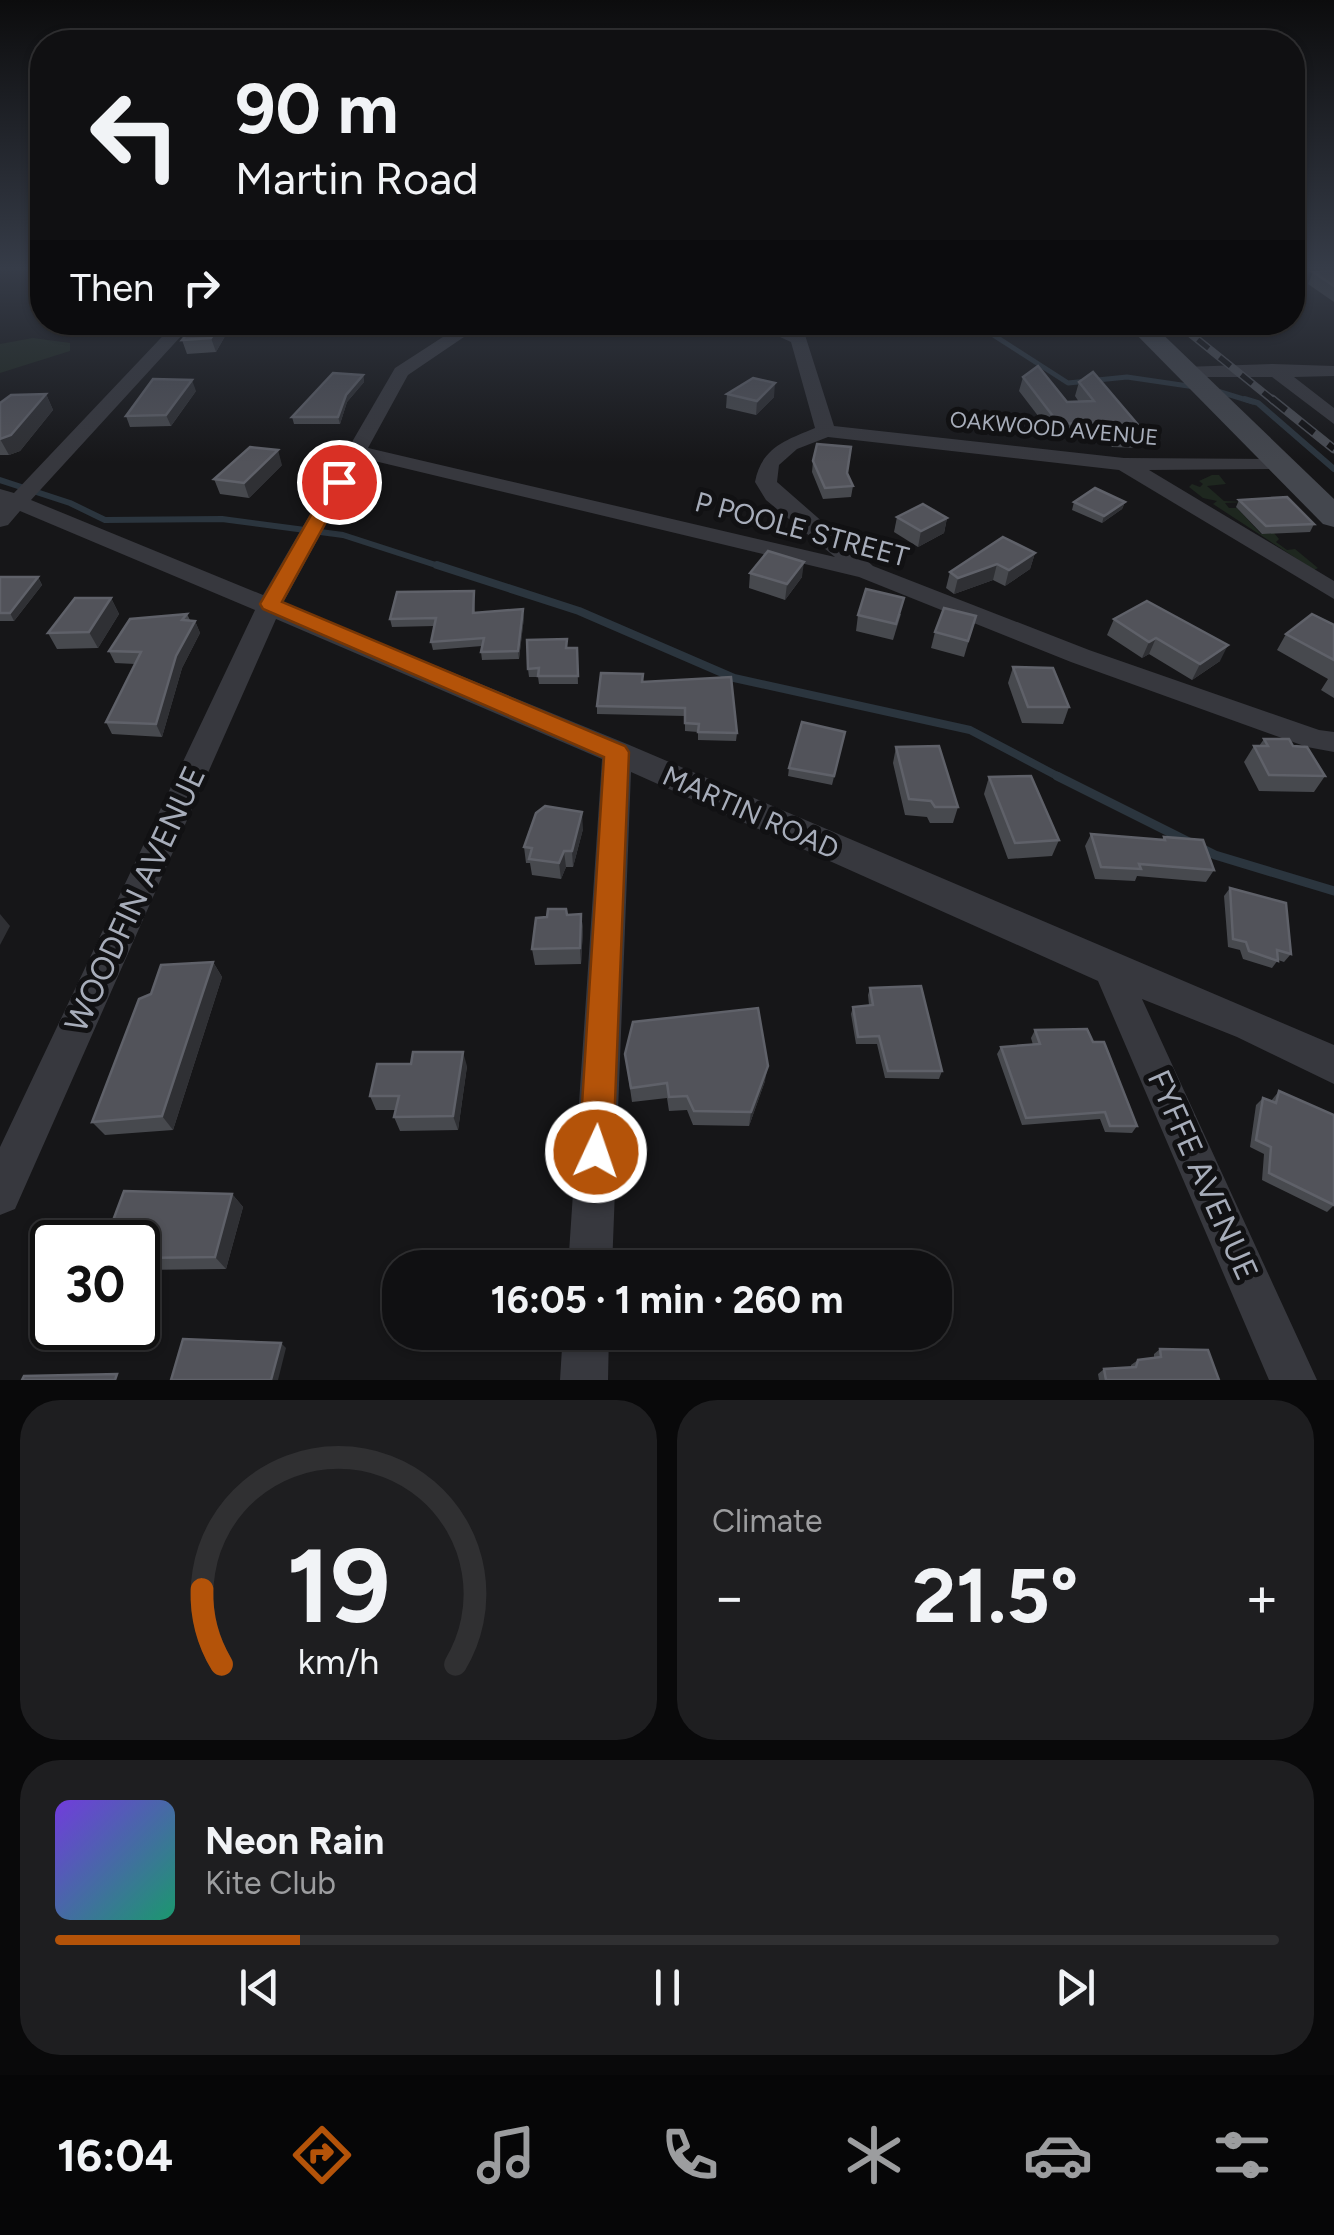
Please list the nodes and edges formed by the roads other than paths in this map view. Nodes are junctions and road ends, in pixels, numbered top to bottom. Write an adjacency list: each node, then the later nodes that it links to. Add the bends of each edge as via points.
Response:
1 (173, 335): 13 (street)
2 (458, 335): 10 (street, WOODFIN AVENUE, via 401,372)
3 (789, 335): 9 (street, via 799,339)
4 (1148, 335): 7 (main road)
5 (1273, 369): 6 (street); 7 (street); 8 (street)
6 (1334, 370)
7 (1182, 372): 11 (main road)
8 (1334, 418)
9 (826, 431): 12 (street, OAKWOOD AVENUE); 15 (street, via 790,445 769,463 766,482)
10 (356, 451): 15 (street, P POOLE STREET); 17 (street, WOODFIN AVENUE)
11 (1279, 463): 12 (street, OAKWOOD AVENUE); 14 (main road)
12 (1124, 464): 16 (street)
13 (7, 505): 17 (street, MARTIN ROAD)
14 (1334, 517)
15 (867, 572): 18 (street, P POOLE STREET, via 1080,656)
16 (1334, 592)
17 (270, 604): 19 (street, MARTIN ROAD); 22 (street, WOODFIN AVENUE)
18 (1334, 742)
19 (617, 752): 20 (street, MARTIN ROAD); 23 (street)
20 (1111, 970): 21 (street, MARTIN ROAD); 26 (street, FYFFE AVENUE)
21 (1334, 1065)
22 (0, 1194)
23 (591, 1250)
24 (585, 1350): 25 (street)
25 (584, 1380)
26 (1293, 1380)

